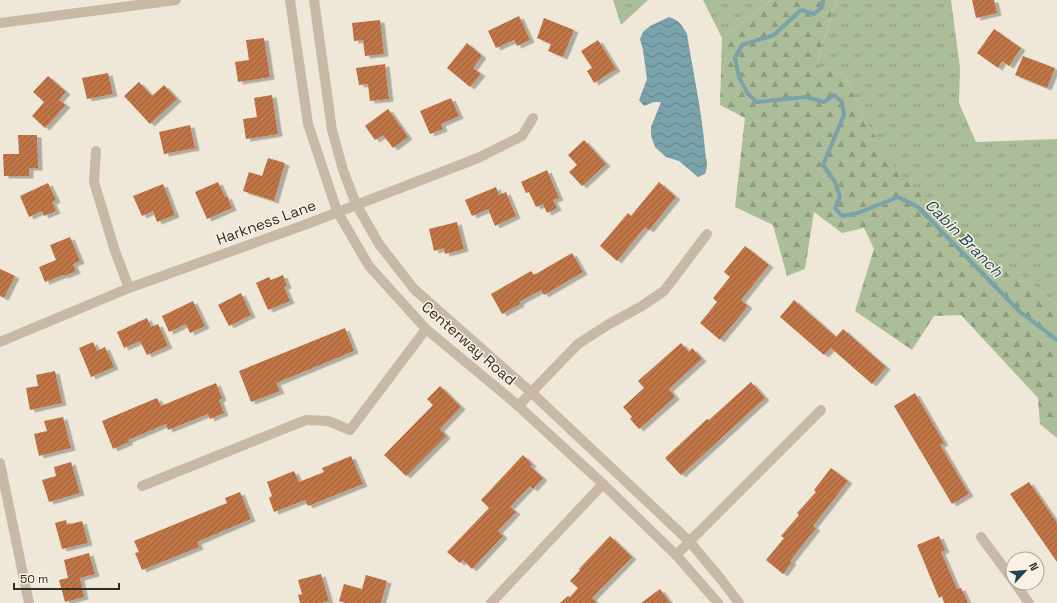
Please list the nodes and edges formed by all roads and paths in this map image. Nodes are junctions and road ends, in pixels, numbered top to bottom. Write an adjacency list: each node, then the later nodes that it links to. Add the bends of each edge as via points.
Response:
1 (176, 0): 4 (street)
2 (290, 0): 8 (street, Centerway Road, via 308,124)
3 (314, 0): 7 (street, Centerway Road, via 332,130)
4 (0, 23)
5 (533, 118): 7 (street, Harkness Lane, via 522,136 498,148)
6 (96, 151): 10 (street, via 94,182)
7 (356, 204): 8 (street, Harkness Lane); 13 (street, Centerway Road, via 379,244 414,289)
8 (337, 211): 10 (street, Harkness Lane); 11 (street, Centerway Road, via 369,266)
9 (707, 234): 13 (street, via 664,291 578,344)
10 (129, 288): 12 (street, Harkness Lane)
11 (426, 329): 14 (street, Centerway Road); 18 (street, via 350,430 328,421 306,420)
12 (0, 342)
13 (532, 393): 14 (street); 20 (street, Centerway Road)
14 (518, 406): 17 (street, Centerway Road)
15 (821, 410): 20 (street)
16 (0, 463): 24 (street)
17 (603, 484): 21 (street, Centerway Road); 25 (street)
18 (142, 486)
19 (981, 537): 22 (street)
20 (689, 541): 21 (street); 27 (street, Centerway Road)
21 (676, 555): 26 (street, Centerway Road)
22 (1005, 569)
23 (1021, 591): 28 (street)
24 (29, 603)
25 (491, 603)
26 (718, 603)
27 (739, 603)
28 (1029, 603)

